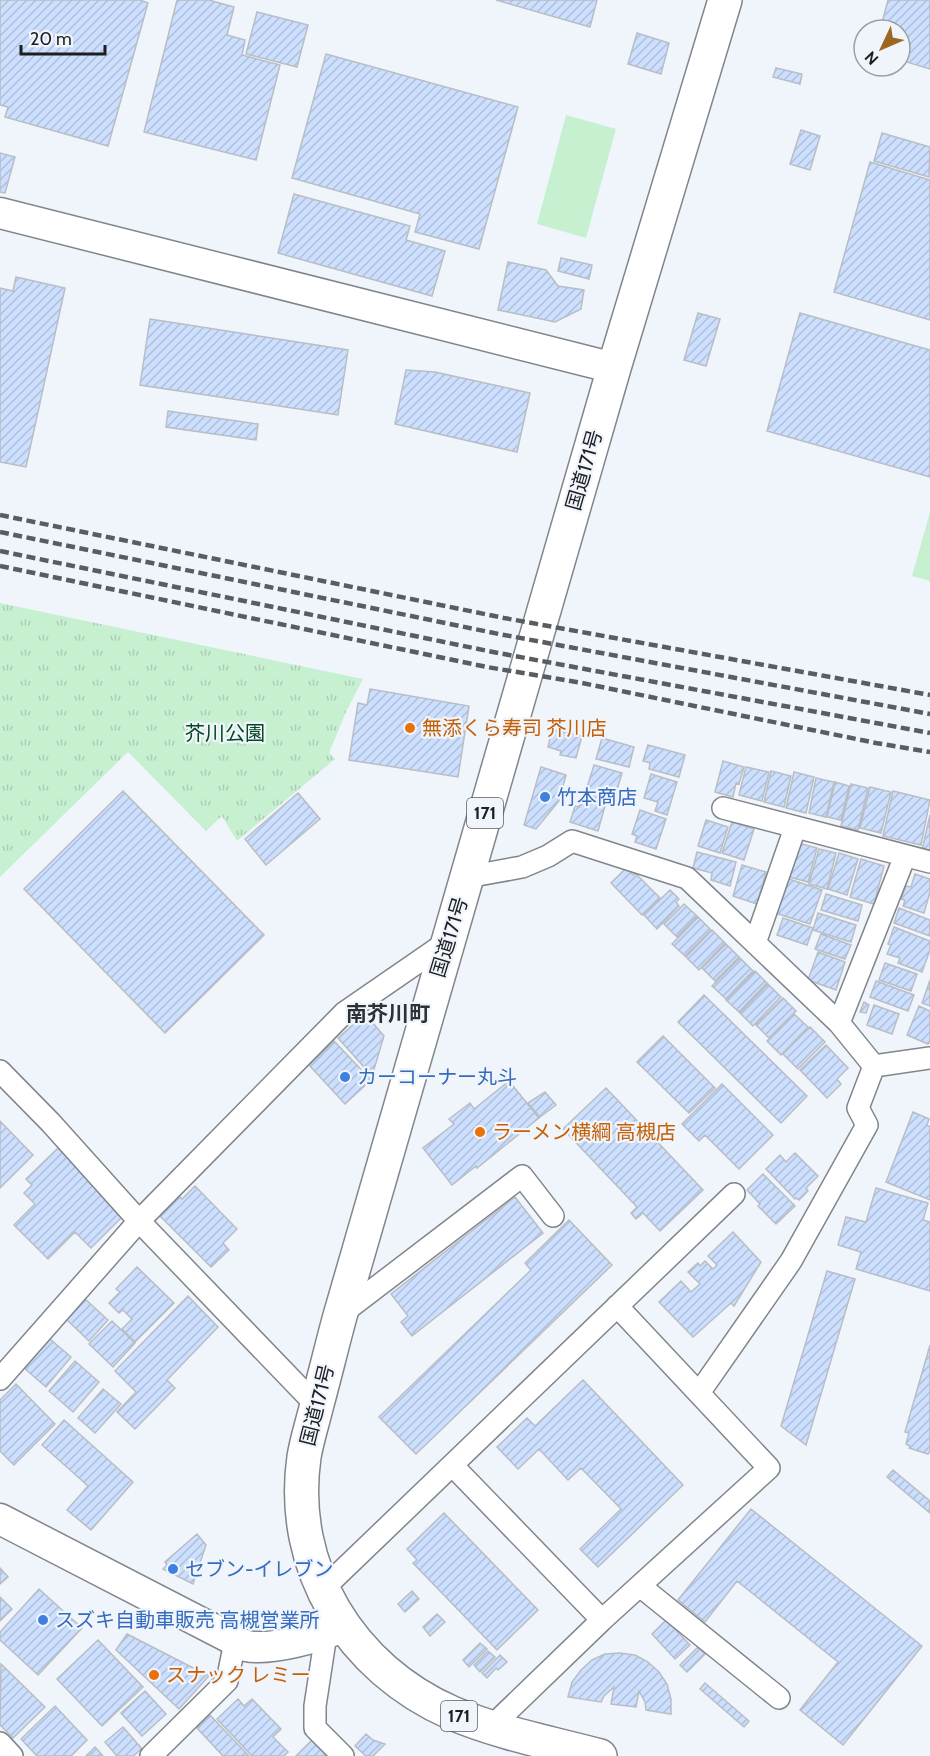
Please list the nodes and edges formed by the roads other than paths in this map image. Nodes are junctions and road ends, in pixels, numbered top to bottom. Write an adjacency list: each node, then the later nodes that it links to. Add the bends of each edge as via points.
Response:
1 (725, 0): 3 (highway, 国道171号 / 171)
2 (0, 213): 3 (street)
3 (614, 368): 8 (highway, 国道171号 / 171)
4 (723, 808): 5 (street)
5 (795, 828): 6 (street); 10 (street)
6 (905, 856): 7 (street); 11 (street)
7 (930, 862)
8 (467, 877): 9 (highway, 国道171号 / 171); 10 (street, via 522,867 572,841 687,878)
9 (447, 942): 17 (street, via 344,1013); 19 (highway, 国道171号 / 171)
10 (755, 943): 11 (street)
11 (838, 1023): 13 (street)
12 (930, 1058): 13 (street)
13 (874, 1066): 21 (street, via 858,1108 867,1125 791,1261)
14 (0, 1071): 17 (street)
15 (734, 1194): 18 (street)
16 (553, 1216): 19 (street, via 522,1176)
17 (139, 1221): 20 (street); 22 (street)
18 (617, 1306): 21 (street); 23 (street)
19 (340, 1316): 22 (highway, 国道171号 / 171)
20 (0, 1379)
21 (699, 1393): 25 (street, via 769,1468)
22 (316, 1406): 26 (highway, 国道171号 / 171, via 302,1484 307,1538)
23 (452, 1465): 26 (street); 27 (street)
24 (0, 1520): 29 (street)
25 (640, 1586): 27 (street); 30 (street)
26 (322, 1590): 28 (highway, 国道171号 / 171)
27 (602, 1620): 31 (street)
28 (335, 1630): 29 (street, via 266,1647); 31 (highway, 国道171号 / 171, via 403,1686); 35 (street, via 315,1706 315,1728)
29 (236, 1642): 34 (street, via 227,1681)
30 (779, 1698)
31 (490, 1728): 36 (highway, 国道171号 / 171)
32 (0, 1743): 33 (street)
33 (12, 1756)
34 (151, 1756)
35 (343, 1756)
36 (600, 1756)

